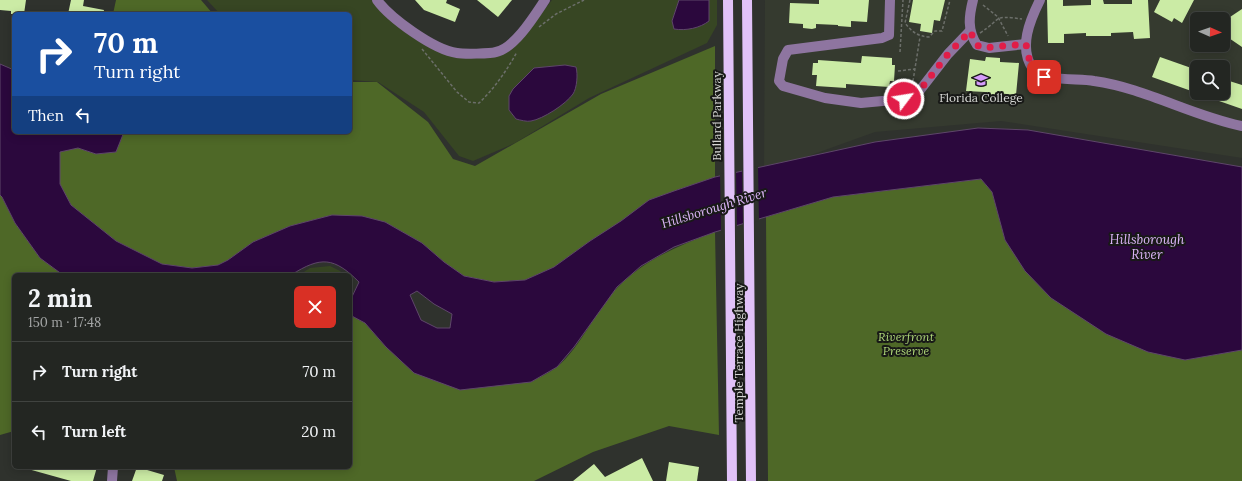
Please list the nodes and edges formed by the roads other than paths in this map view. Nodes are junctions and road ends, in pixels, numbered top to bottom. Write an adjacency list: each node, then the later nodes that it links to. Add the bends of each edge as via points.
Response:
1 (376, 0): 2 (street, via 410,31 456,54 497,52 515,40)
2 (545, 0)
3 (728, 0): 11 (main road, Bullard Parkway)
4 (747, 0): 15 (main road, Temple Terrace Highway)
5 (890, 0): 8 (street, via 890,34 882,38 788,50 782,59 779,81 783,86 825,98 862,103 904,99 917,94 948,54)
6 (973, 0): 8 (street, via 969,18)
7 (1040, 0): 9 (street, via 1033,14)
8 (973, 33): 9 (street, via 977,45 982,48)
9 (1026, 44): 10 (street, via 1033,70 1044,77 1093,80 1121,85)
10 (1242, 126)
11 (729, 233): 14 (main road, Temple Terrace Highway)
12 (113, 469): 13 (street)
13 (112, 481)
14 (732, 481)
15 (752, 481)

